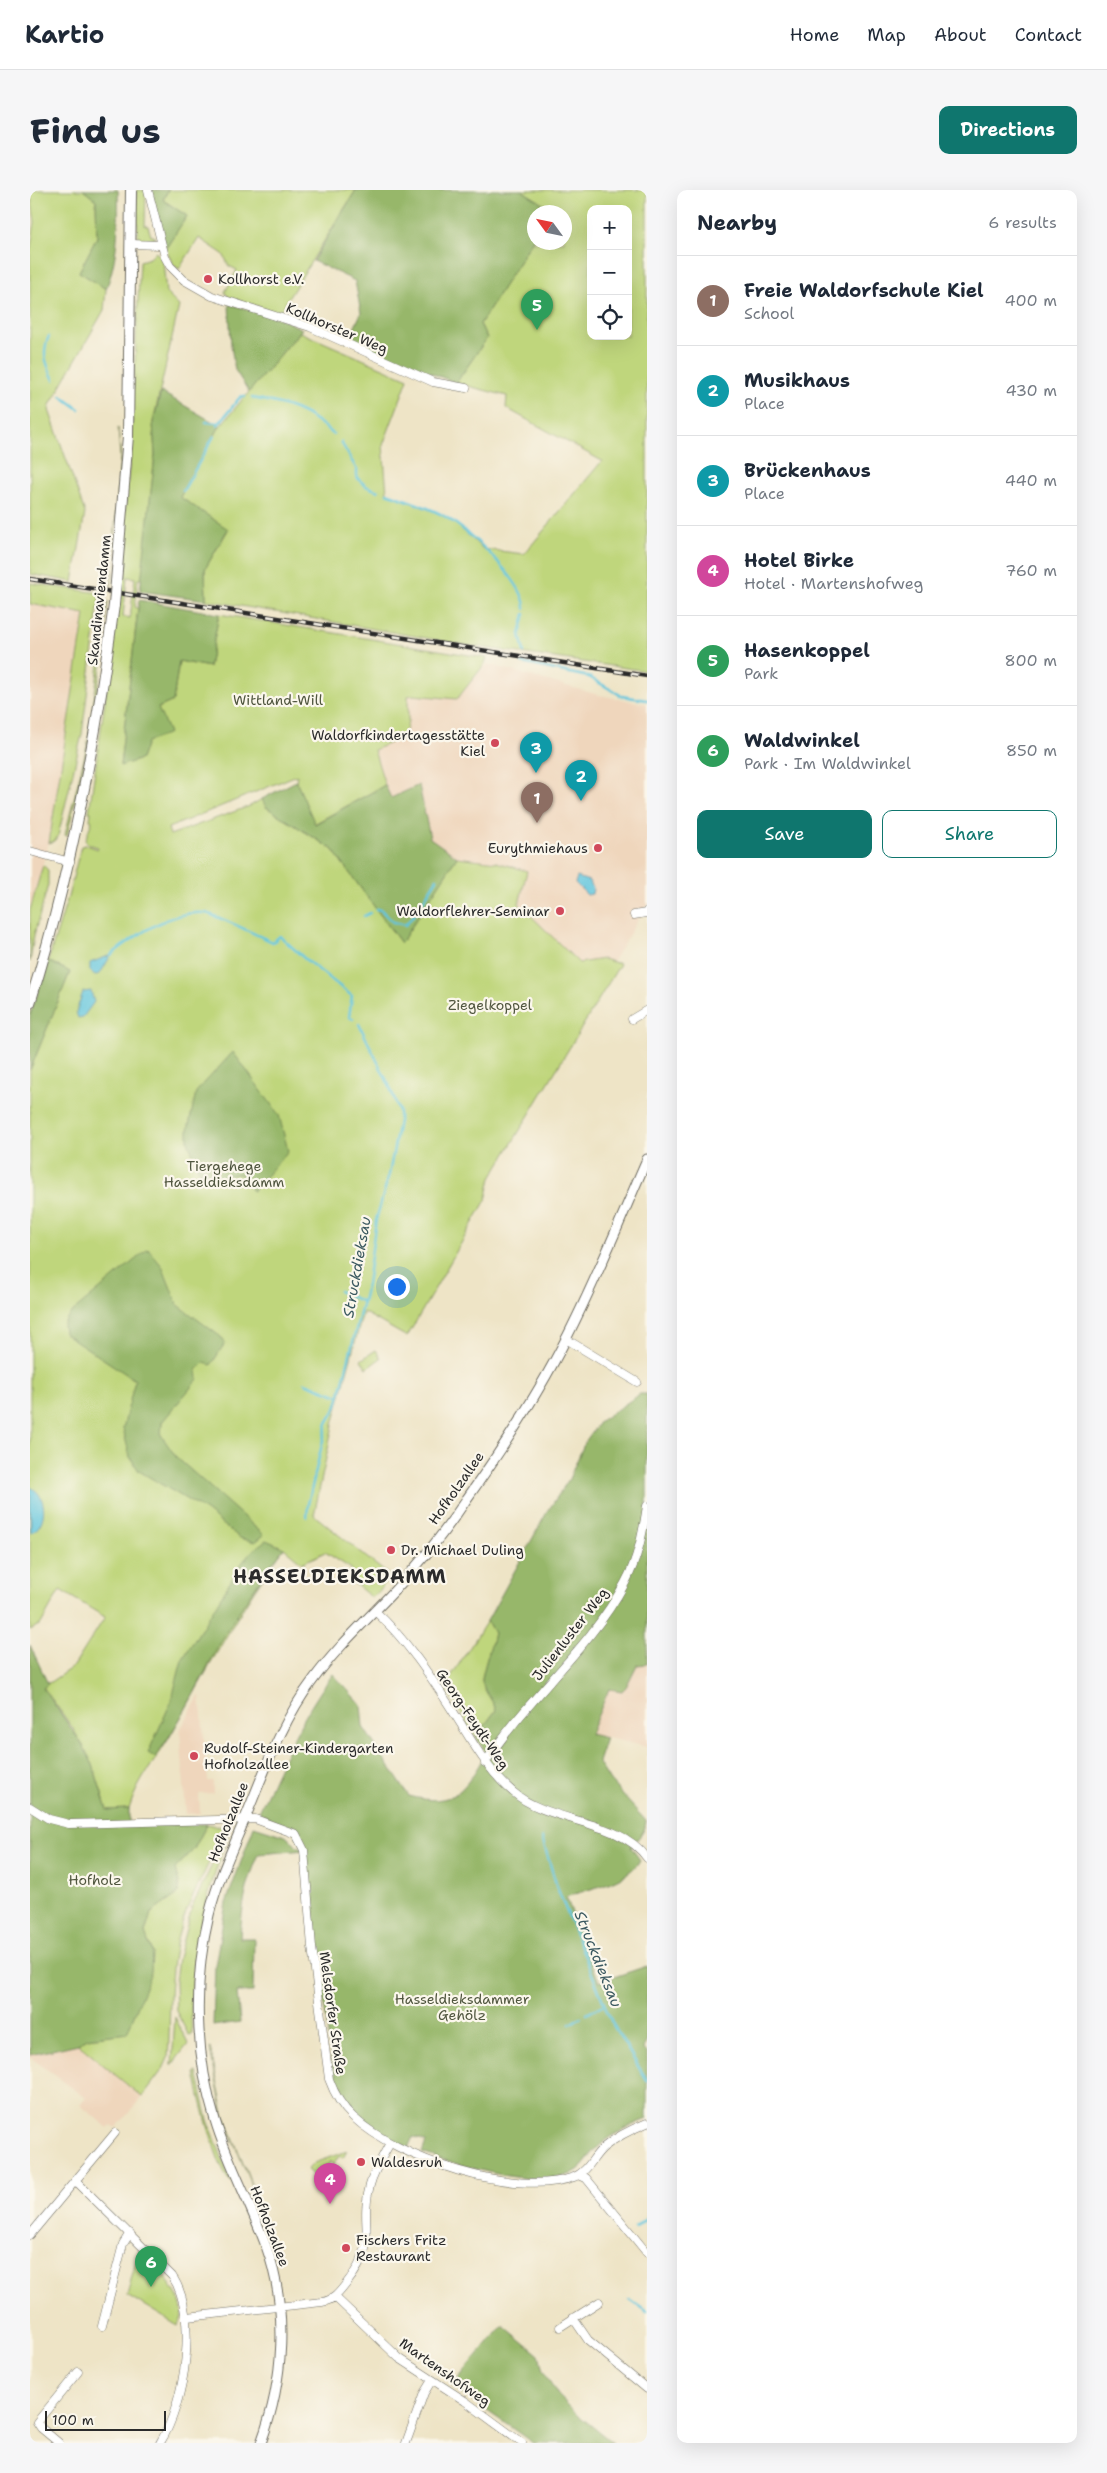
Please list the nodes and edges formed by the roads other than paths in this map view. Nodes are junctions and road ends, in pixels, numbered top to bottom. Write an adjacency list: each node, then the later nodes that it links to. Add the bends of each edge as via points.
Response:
1 (131, 190): 3 (main road, Skandinaviendamm)
2 (148, 190): 4 (street, Kollhorster Weg)
3 (131, 244): 4 (street); 7 (main road, Skandinaviendamm, bridge, via 128,436 114,605 103,686)
4 (160, 245): 5 (street, Kollhorster Weg, via 170,266 203,292 310,327 433,382)
5 (466, 388)
6 (30, 851): 7 (street)
7 (70, 862): 10 (main road, Skandinaviendamm)
8 (647, 911): 9 (street)
9 (634, 915)
10 (30, 1004)
11 (647, 1010): 12 (street)
12 (632, 1020)
13 (647, 1159): 14 (street, Hofholzallee)
14 (566, 1339): 15 (street); 17 (street, Hofholzallee, via 464,1504 406,1578)
15 (637, 1382)
16 (647, 1506): 18 (street, Julienluster Weg, via 632,1568 618,1595 506,1732)
17 (375, 1611): 18 (street, Georg-Feydt-Weg, via 412,1651); 20 (street, Hofholzallee, via 341,1646 304,1693 283,1729)
18 (486, 1763): 21 (street, Georg-Feydt-Weg, via 524,1800 545,1811 628,1840)
19 (30, 1807): 20 (street, Melsdorfer Straße, via 49,1819 74,1824)
20 (245, 1819): 24 (street, Melsdorfer Straße, via 262,1820 299,1838 304,1850 309,1922 329,2079 351,2116); 32 (street, Hofholzallee, via 209,1916 200,1966 198,2008 209,2100 224,2146 267,2248)
21 (647, 1858)
22 (647, 2123): 25 (street, via 604,2147)
23 (115, 2133): 26 (street)
24 (390, 2143): 25 (street, Melsdorfer Straße, via 461,2172 494,2180 551,2180); 30 (street, via 370,2185 366,2253 354,2274)
25 (579, 2175): 29 (street, via 586,2178)
26 (76, 2181): 27 (street); 28 (street)
27 (130, 2233): 33 (street, via 176,2282); 35 (street, via 123,2244)
28 (30, 2235)
29 (647, 2252)
30 (335, 2296): 32 (street, via 322,2302); 38 (street, Martenshofweg, via 399,2358)
31 (599, 2302): 34 (street)
32 (280, 2306): 33 (street); 42 (street, Hofholzallee, via 280,2367)
33 (187, 2317): 41 (street, via 181,2389)
34 (573, 2318): 36 (street); 39 (street, via 588,2340)
35 (102, 2326)
36 (560, 2327)
37 (78, 2372): 40 (street, via 37,2422)
38 (432, 2380): 43 (street); 44 (street, Martenshofweg)
39 (647, 2389)
40 (59, 2443)
41 (160, 2443)
42 (261, 2443)
43 (406, 2443)
44 (522, 2443)

